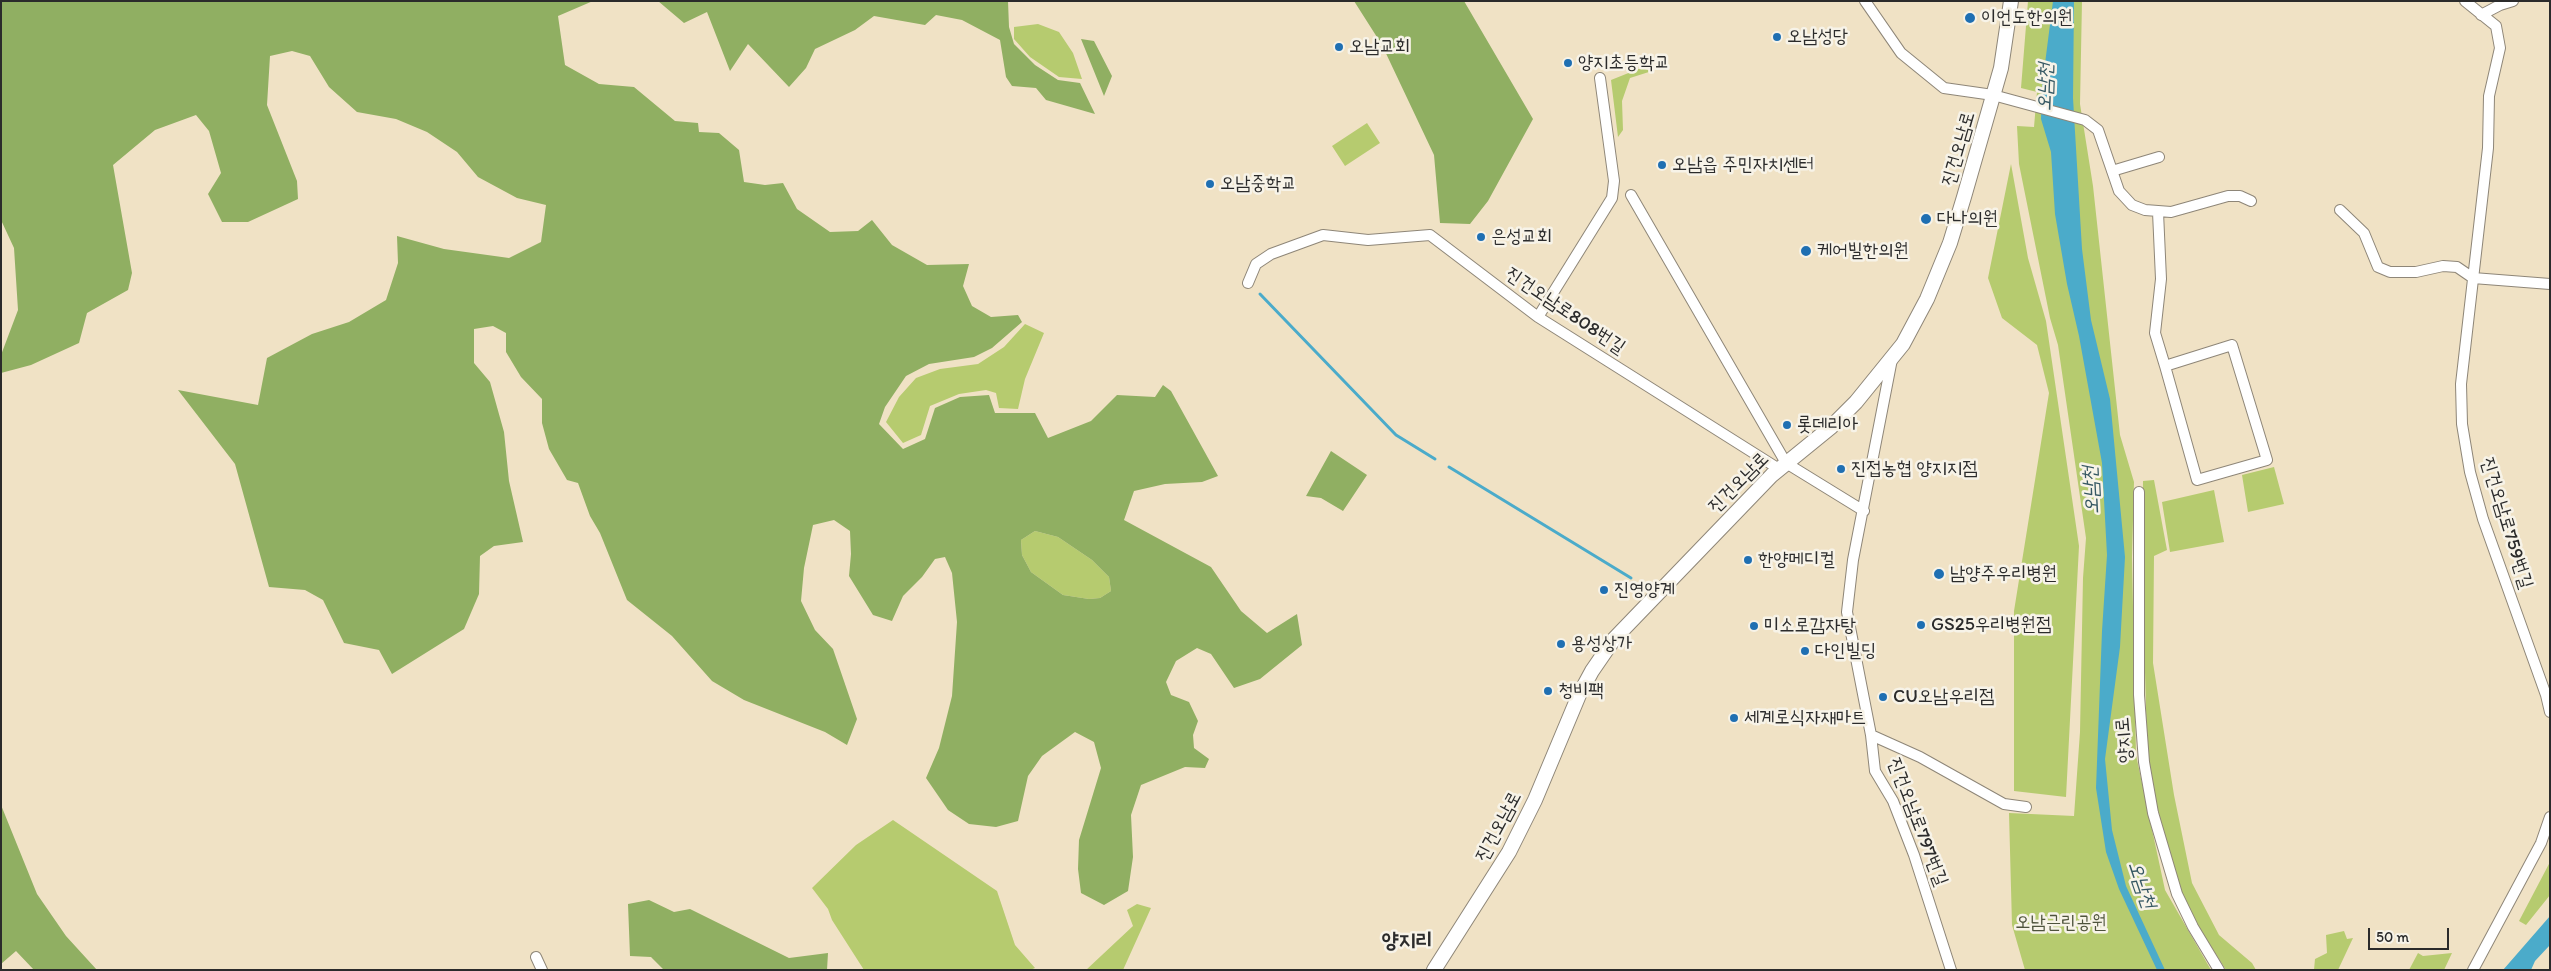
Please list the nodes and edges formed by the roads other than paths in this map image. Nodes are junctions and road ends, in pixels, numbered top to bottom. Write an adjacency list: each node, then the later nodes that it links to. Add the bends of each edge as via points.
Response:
1 (1865, 1): 7 (street, via 1902,54 1944,88)
2 (2011, 1): 7 (main road, 진건오남로, via 2001,68)
3 (2465, 1): 5 (street, 진건오남로759번길)
4 (2513, 1): 5 (street)
5 (2482, 15): 14 (street, 진건오남로759번길, via 2496,26 2500,48 2489,96 2488,148)
6 (1600, 78): 17 (street, via 1614,181 1612,198)
7 (1993, 95): 9 (street, via 2085,120 2098,130); 18 (main road, 진건오남로, via 1950,243 1927,300 1910,334)
8 (2159, 157): 9 (street)
9 (2112, 171): 13 (street, via 2119,191 2132,205)
10 (1631, 195): 20 (street)
11 (2251, 201): 13 (street, via 2240,196 2228,196 2171,212)
12 (2340, 210): 14 (street, via 2364,233 2378,267 2390,272 2416,272 2443,266 2457,267)
13 (2158, 212): 19 (street, via 2160,279 2155,334)
14 (2473, 278): 16 (street); 23 (street, 진건오남로759번길, via 2461,384 2462,424 2483,519)
15 (1248, 283): 17 (street, 진건오남로808번길, via 1256,264 1271,254 1323,236 1368,240 1430,235)
16 (2550, 284)
17 (1538, 317): 20 (street, 진건오남로808번길)
18 (1892, 359): 20 (main road, 진건오남로, via 1831,427); 22 (street, 진건오남로797번길)
19 (2165, 366): 19 (street, via 2197,480 2267,460 2232,345)
20 (1782, 466): 22 (street, 진건오남로808번길); 29 (main road, 진건오남로, via 1614,639 1579,695 1535,800 1509,852)
21 (2139, 492): 31 (street, 양지로, via 2139,695 2153,813 2177,894)
22 (1864, 511): 24 (street, 진건오남로797번길, via 1853,560 1847,612)
23 (2550, 712)
24 (1871, 735): 25 (street, via 2004,804); 30 (street, 진건오남로797번길, via 1875,771 1893,801 1914,855)
25 (2026, 807)
26 (2550, 817): 32 (street, via 2541,843)
27 (536, 957): 28 (street)
28 (542, 970)
29 (1434, 970)
30 (1951, 970)
31 (2219, 970)
32 (2473, 970)

